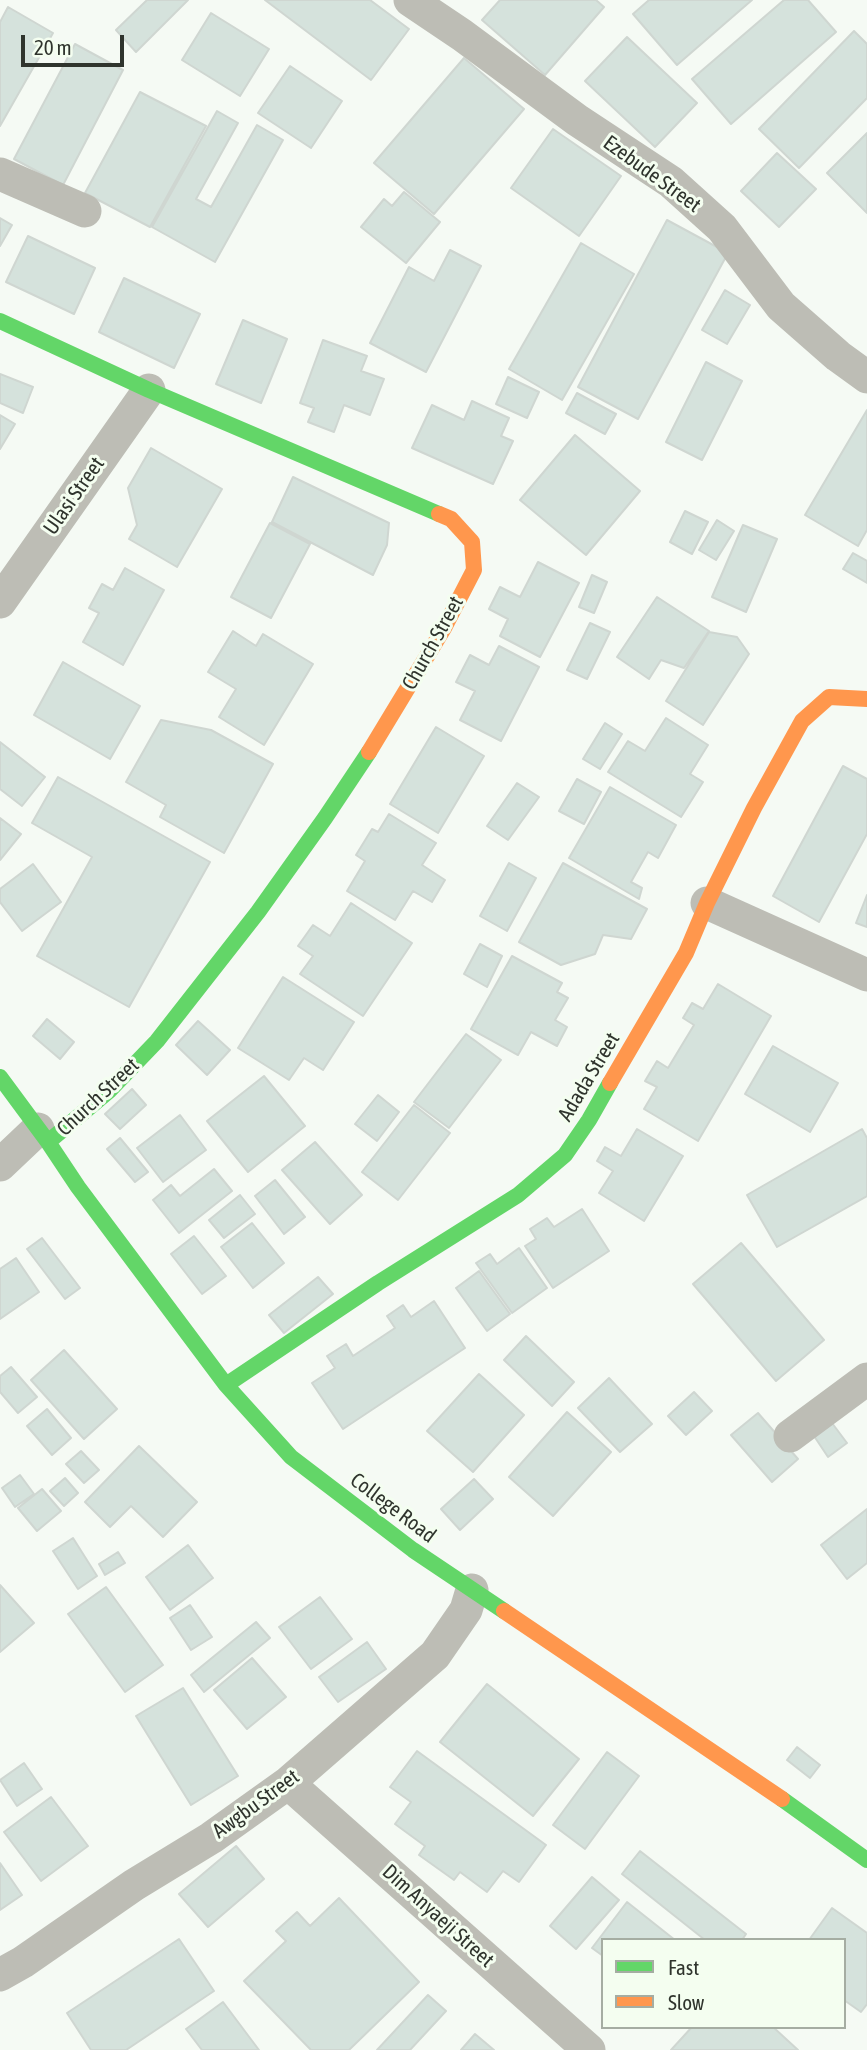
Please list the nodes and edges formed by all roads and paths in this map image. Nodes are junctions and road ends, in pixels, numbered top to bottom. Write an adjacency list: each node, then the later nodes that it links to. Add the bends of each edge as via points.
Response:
1 (410, 0): 5 (street, Ezebude Street, via 671,183 722,228 781,306)
2 (0, 174): 3 (street)
3 (85, 211)
4 (0, 321): 6 (street, Church Street)
5 (867, 377)
6 (149, 390): 7 (street, Ulasi Street); 12 (street, Church Street, via 451,519 472,542 474,570 381,734 258,912 157,1041 110,1090)
7 (0, 602)
8 (867, 699): 9 (street, Adada Street, via 829,697 802,720)
9 (706, 903): 10 (street); 15 (street, Adada Street, via 686,953 565,1155 518,1195)
10 (867, 975)
11 (0, 1077): 12 (street, College Road)
12 (43, 1136): 13 (street, Church Street); 15 (street, College Road)
13 (0, 1165)
14 (867, 1379): 16 (street)
15 (226, 1385): 17 (street, College Road, via 291,1457)
16 (790, 1436)
17 (472, 1590): 18 (street, Awgbu Street, via 466,1610 435,1655); 19 (street, College Road)
18 (288, 1783): 20 (street, Awgbu Street); 21 (street, Dim Anyaeji Street)
19 (867, 1860)
20 (0, 1975)
21 (589, 2050)

